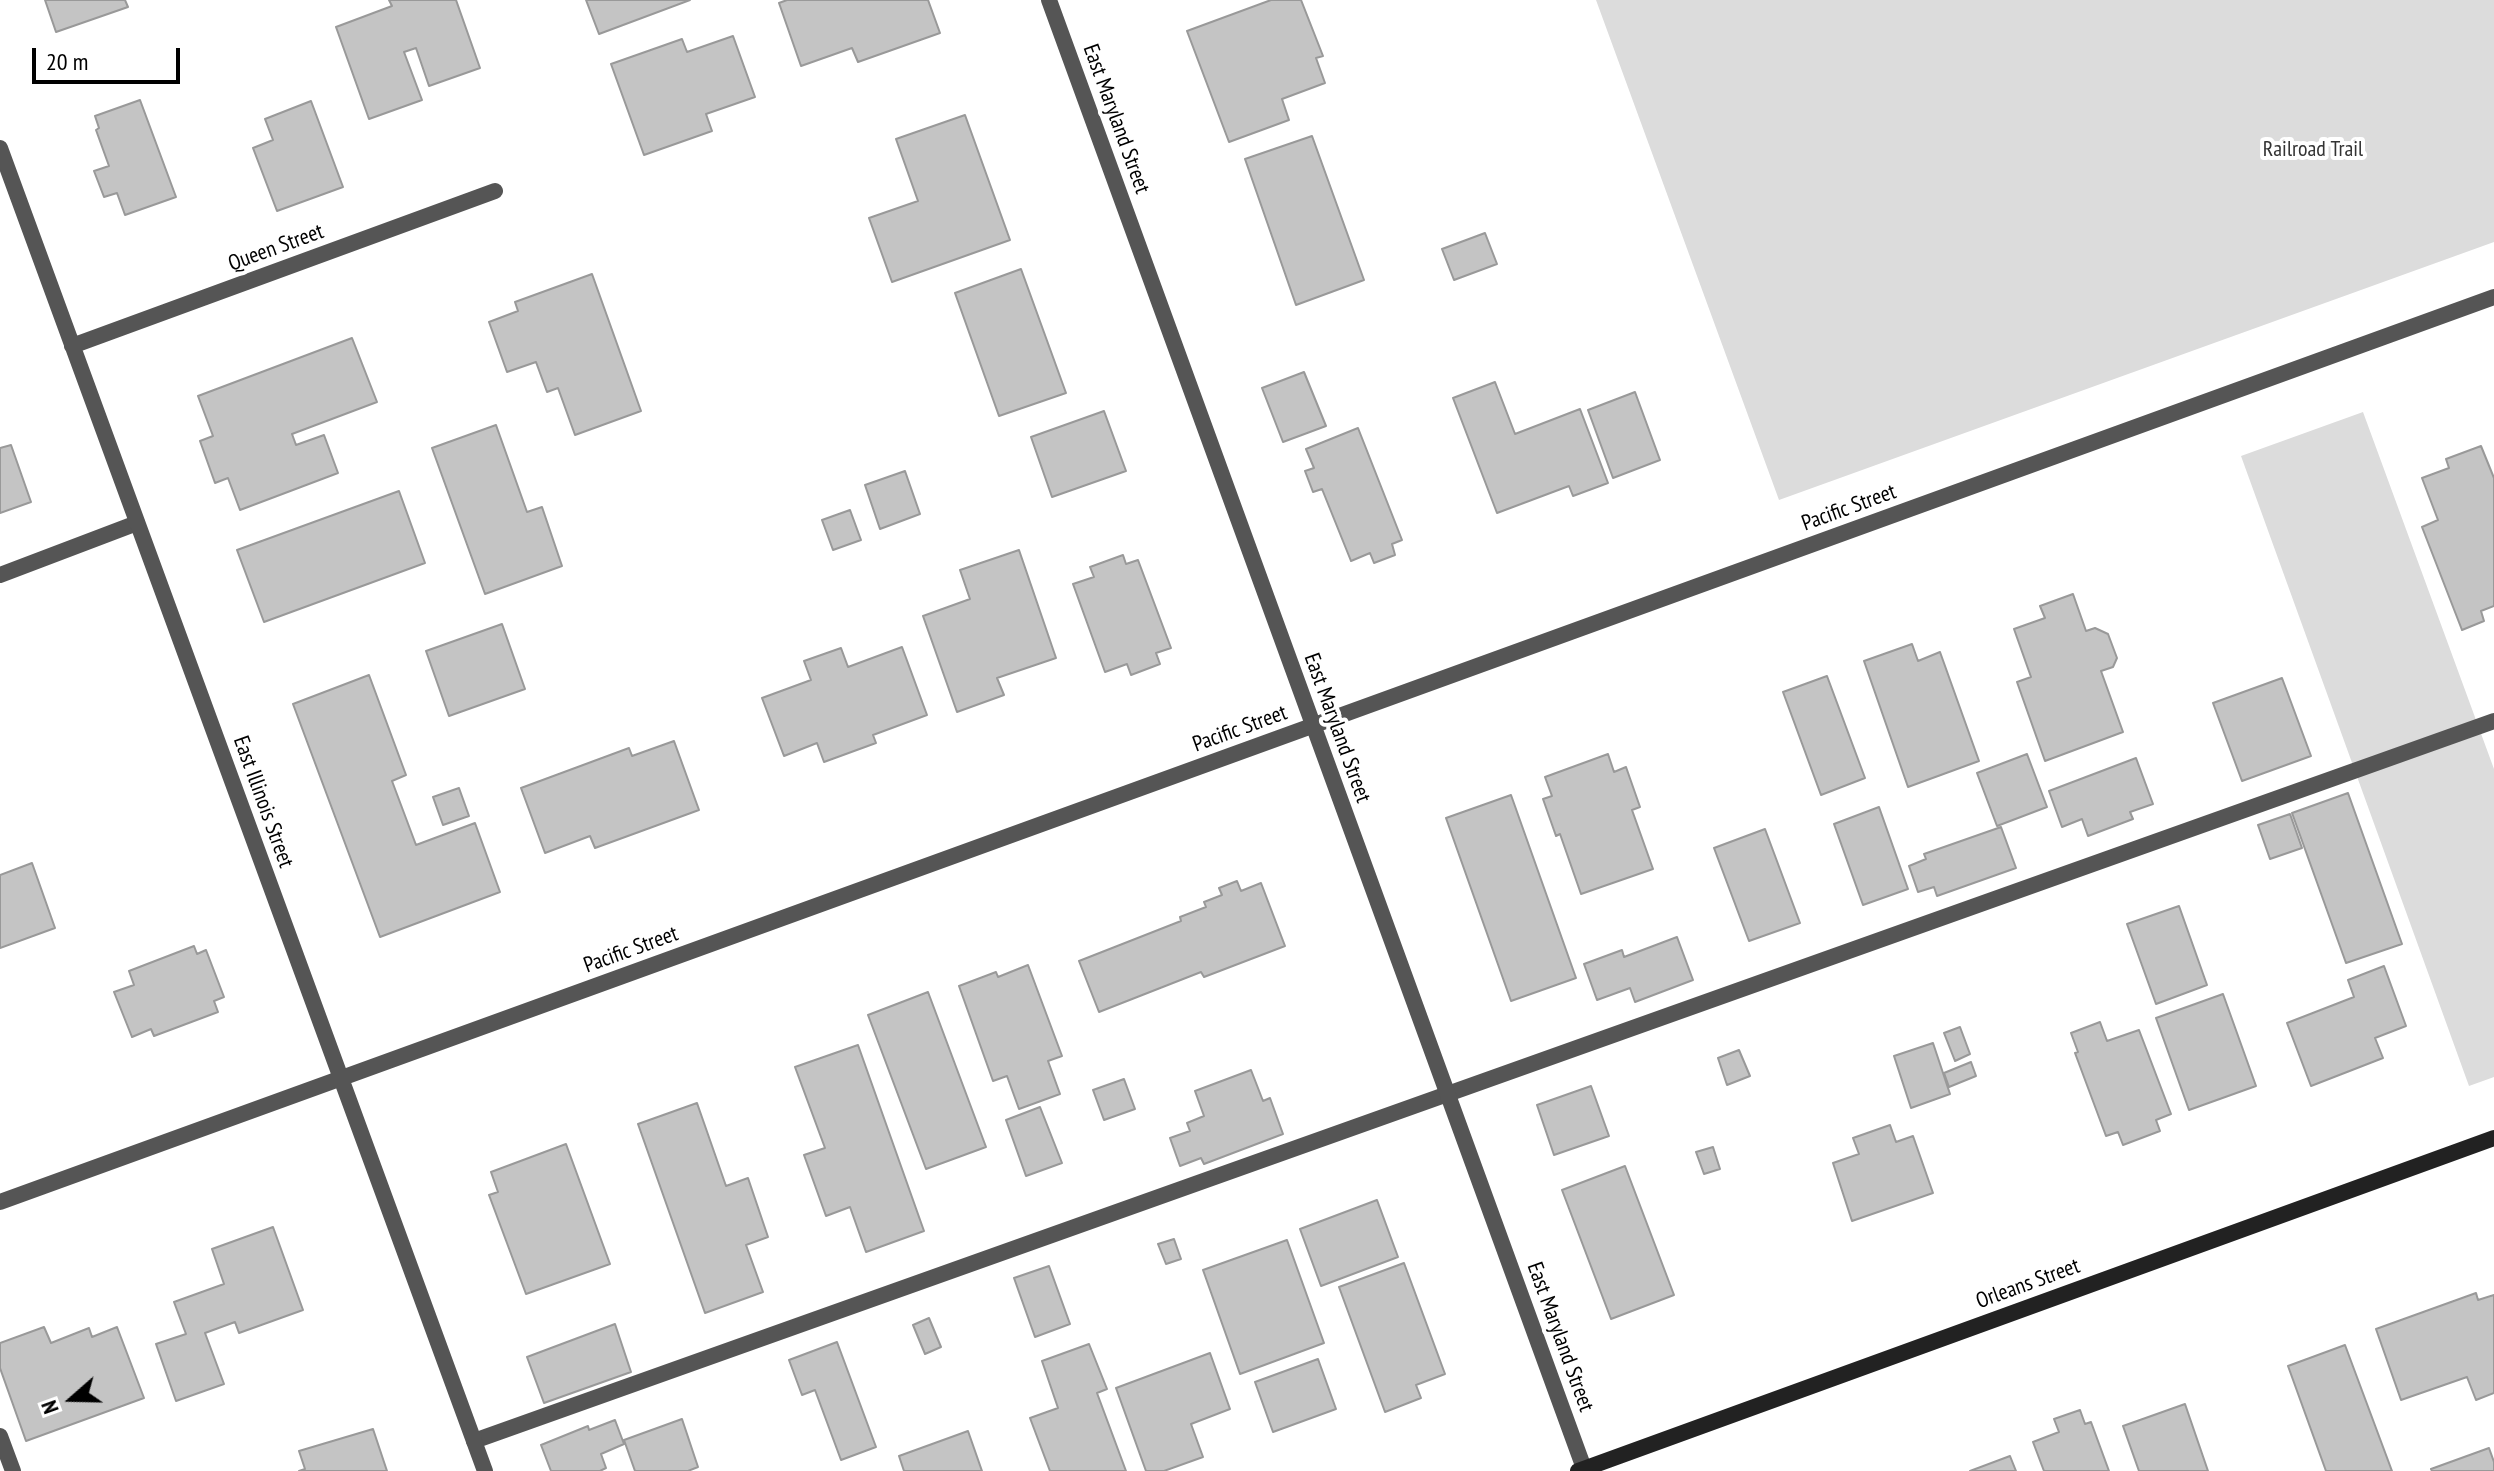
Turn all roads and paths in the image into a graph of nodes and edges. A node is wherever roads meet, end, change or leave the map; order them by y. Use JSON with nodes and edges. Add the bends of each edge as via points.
{"nodes":[{"id":1,"x":1049,"y":0,"type":"edge"},
{"id":2,"x":0,"y":148,"type":"edge"},
{"id":3,"x":495,"y":191,"type":"dead end"},
{"id":4,"x":2494,"y":297,"type":"edge"},
{"id":5,"x":72,"y":346,"type":"junction"},
{"id":6,"x":137,"y":523,"type":"junction"},
{"id":7,"x":0,"y":575,"type":"edge"},
{"id":8,"x":2494,"y":721,"type":"edge"},
{"id":9,"x":1313,"y":726,"type":"junction"},
{"id":10,"x":341,"y":1079,"type":"junction"},
{"id":11,"x":1448,"y":1094,"type":"junction"},
{"id":12,"x":2494,"y":1138,"type":"edge"},
{"id":13,"x":0,"y":1202,"type":"edge"},
{"id":14,"x":0,"y":1436,"type":"edge"},
{"id":15,"x":474,"y":1441,"type":"junction"},
{"id":16,"x":1582,"y":1470,"type":"edge"},
{"id":17,"x":13,"y":1471,"type":"edge"},
{"id":18,"x":485,"y":1471,"type":"edge"}],
"edges":[{"from":1,"to":9,"type":"street","name":"East Maryland Street"},
{"from":2,"to":5,"type":"street","name":"East Illinois Street"},
{"from":3,"to":5,"type":"street","name":"Queen Street"},
{"from":4,"to":9,"type":"street","name":"Pacific Street"},
{"from":5,"to":6,"type":"street","name":"East Illinois Street"},
{"from":6,"to":7,"type":"street"},
{"from":6,"to":10,"type":"street","name":"East Illinois Street"},
{"from":8,"to":11,"type":"street"},
{"from":9,"to":10,"type":"street","name":"Pacific Street"},
{"from":9,"to":11,"type":"street","name":"East Maryland Street"},
{"from":10,"to":13,"type":"street","name":"Pacific Street"},
{"from":10,"to":15,"type":"street","name":"East Illinois Street"},
{"from":11,"to":15,"type":"street"},
{"from":11,"to":16,"type":"street","name":"East Maryland Street"},
{"from":12,"to":16,"type":"main road","name":"Orleans Street"},
{"from":14,"to":17,"type":"street"},
{"from":15,"to":18,"type":"street","name":"East Illinois Street"}]}
